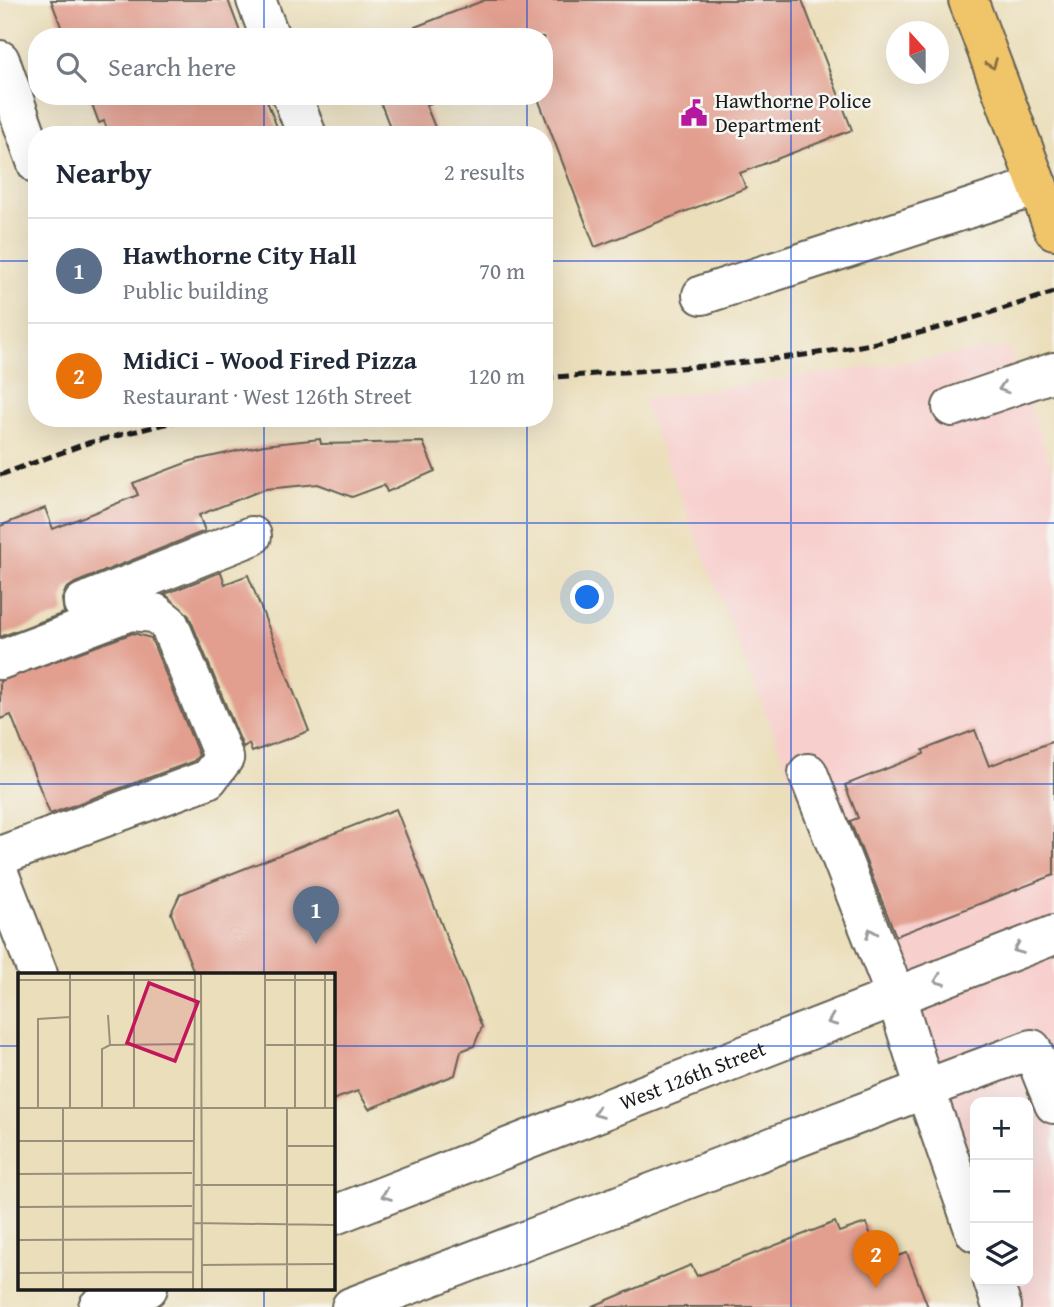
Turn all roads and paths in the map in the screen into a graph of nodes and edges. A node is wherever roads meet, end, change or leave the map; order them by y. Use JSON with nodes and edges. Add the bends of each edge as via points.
{"nodes":[{"id":1,"x":256,"y":0,"type":"edge"},
{"id":2,"x":968,"y":0,"type":"edge"},
{"id":3,"x":267,"y":28,"type":"edge"},
{"id":4,"x":0,"y":60,"type":"edge"},
{"id":5,"x":295,"y":105,"type":"edge"},
{"id":6,"x":304,"y":126,"type":"edge"},
{"id":7,"x":28,"y":139,"type":"edge"},
{"id":8,"x":1038,"y":186,"type":"junction"},
{"id":9,"x":1054,"y":230,"type":"edge"},
{"id":10,"x":702,"y":295,"type":"dead end"},
{"id":11,"x":1054,"y":372,"type":"edge"},
{"id":12,"x":952,"y":407,"type":"dead end"},
{"id":13,"x":252,"y":536,"type":"dead end"},
{"id":14,"x":0,"y":636,"type":"edge"},
{"id":15,"x":0,"y":660,"type":"edge"},
{"id":16,"x":808,"y":773,"type":"dead end"},
{"id":17,"x":0,"y":856,"type":"edge"},
{"id":18,"x":0,"y":876,"type":"edge"},
{"id":19,"x":1054,"y":935,"type":"edge"},
{"id":20,"x":37,"y":973,"type":"edge"},
{"id":21,"x":896,"y":997,"type":"junction"},
{"id":22,"x":1043,"y":1045,"type":"edge"},
{"id":23,"x":925,"y":1089,"type":"junction"},
{"id":24,"x":1054,"y":1104,"type":"edge"},
{"id":25,"x":334,"y":1215,"type":"edge"},
{"id":26,"x":972,"y":1223,"type":"edge"},
{"id":27,"x":995,"y":1286,"type":"edge"},
{"id":28,"x":143,"y":1290,"type":"edge"},
{"id":29,"x":161,"y":1290,"type":"edge"},
{"id":30,"x":98,"y":1307,"type":"edge"},
{"id":31,"x":167,"y":1307,"type":"edge"},
{"id":32,"x":351,"y":1307,"type":"edge"},
{"id":33,"x":1002,"y":1307,"type":"edge"}],
"edges":[{"from":1,"to":3,"type":"street"},
{"from":2,"to":8,"type":"main road","one_way":true},
{"from":4,"to":7,"type":"street"},
{"from":5,"to":6,"type":"street"},
{"from":8,"to":9,"type":"main road"},
{"from":8,"to":10,"type":"street"},
{"from":11,"to":12,"type":"street","one_way":true},
{"from":13,"to":14,"type":"street"},
{"from":15,"to":17,"type":"street","via":[[130,611],[155,613],[169,624],[224,758],[208,779]]},
{"from":21,"to":16,"type":"street","one_way":true},
{"from":18,"to":20,"type":"street"},
{"from":19,"to":21,"type":"street","name":"West 126th Street","one_way":true},
{"from":21,"to":23,"type":"street"},
{"from":21,"to":25,"type":"street","name":"West 126th Street","one_way":true},
{"from":22,"to":23,"type":"street"},
{"from":22,"to":24,"type":"street"},
{"from":23,"to":26,"type":"street"},
{"from":23,"to":32,"type":"street"},
{"from":27,"to":33,"type":"street"},
{"from":28,"to":30,"type":"street"},
{"from":29,"to":31,"type":"street"}]}
